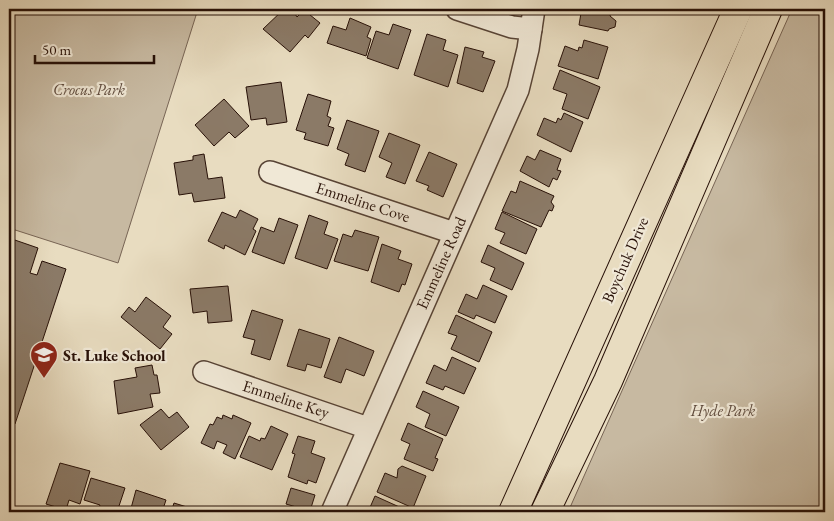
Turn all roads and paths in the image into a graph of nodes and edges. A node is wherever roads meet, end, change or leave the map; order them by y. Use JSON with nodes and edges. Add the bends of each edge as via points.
{"nodes":[{"id":1,"x":457,"y":9,"type":"edge"},
{"id":2,"x":738,"y":9,"type":"edge"},
{"id":3,"x":768,"y":9,"type":"edge"},
{"id":4,"x":533,"y":19,"type":"edge"},
{"id":5,"x":270,"y":172,"type":"dead end"},
{"id":6,"x":454,"y":234,"type":"junction"},
{"id":7,"x":204,"y":372,"type":"dead end"},
{"id":8,"x":368,"y":428,"type":"junction"},
{"id":9,"x":332,"y":512,"type":"edge"},
{"id":10,"x":513,"y":512,"type":"edge"},
{"id":11,"x":544,"y":512,"type":"edge"}],
"edges":[{"from":1,"to":4,"type":"street","via":[[512,26]]},
{"from":2,"to":10,"type":"main road","name":"Boychuk Drive"},
{"from":3,"to":11,"type":"main road","name":"Boychuk Drive","via":[[608,381]]},
{"from":4,"to":6,"type":"street","name":"Emmeline Road","via":[[518,90]]},
{"from":5,"to":6,"type":"street","name":"Emmeline Cove"},
{"from":6,"to":8,"type":"street","name":"Emmeline Road"},
{"from":7,"to":8,"type":"street","name":"Emmeline Key"},
{"from":8,"to":9,"type":"street","name":"Emmeline Road"}]}
